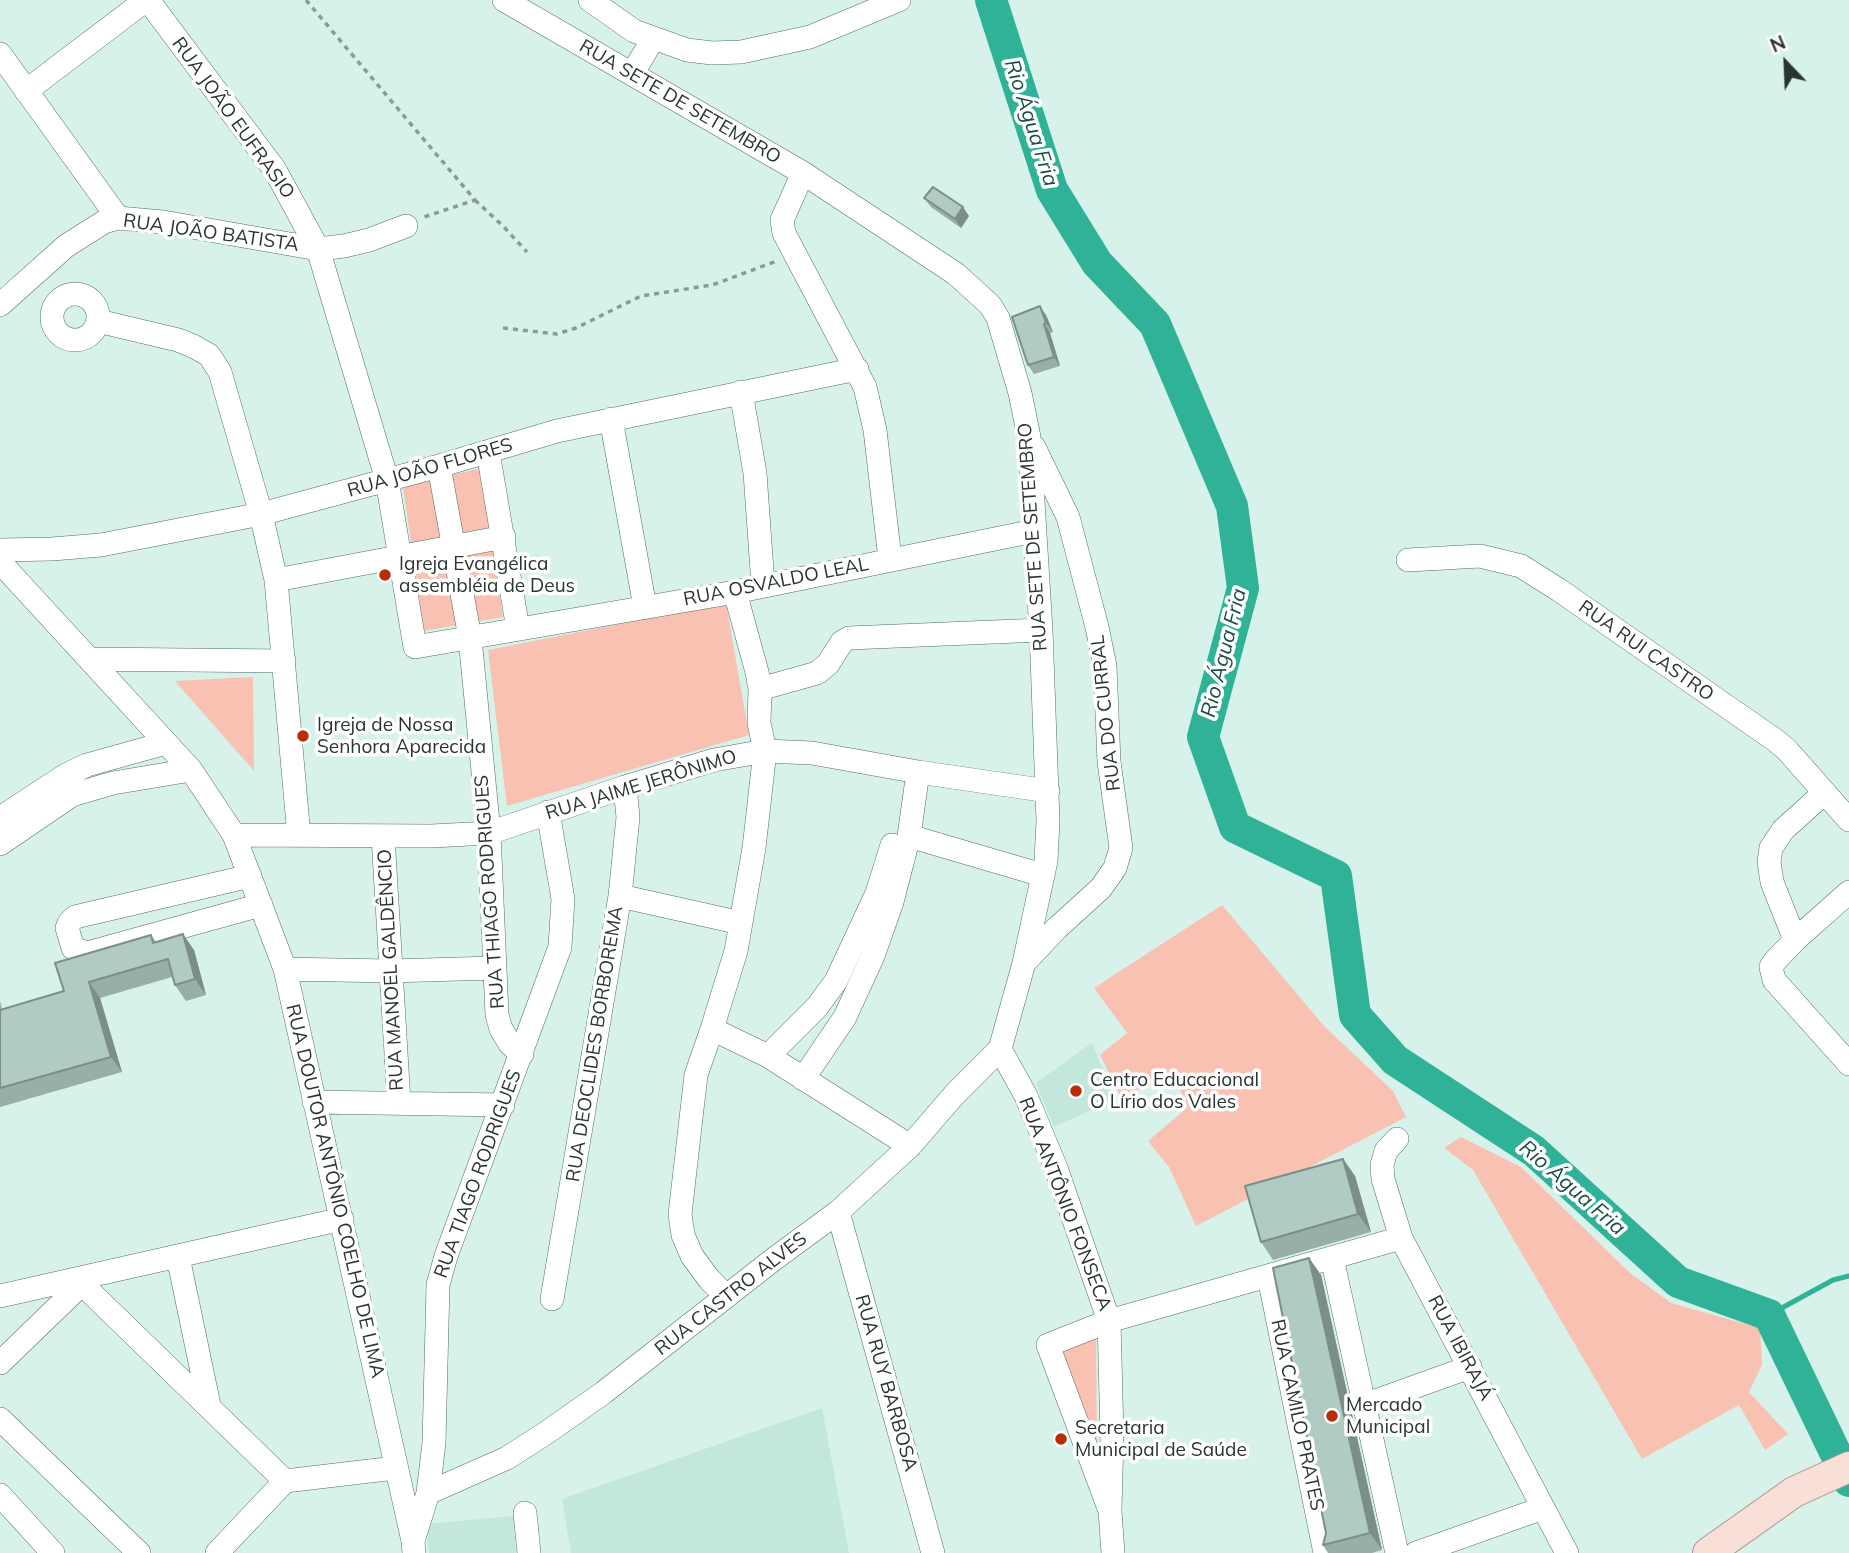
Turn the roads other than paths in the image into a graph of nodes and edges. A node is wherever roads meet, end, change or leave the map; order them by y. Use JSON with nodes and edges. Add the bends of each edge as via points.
{"nodes":[{"id":1,"x":147,"y":0,"type":"edge"},
{"id":2,"x":504,"y":0,"type":"edge"},
{"id":3,"x":590,"y":0,"type":"edge"},
{"id":4,"x":894,"y":2,"type":"edge"},
{"id":5,"x":653,"y":39,"type":"junction"},
{"id":6,"x":0,"y":54,"type":"edge"},
{"id":7,"x":632,"y":74,"type":"junction"},
{"id":8,"x":26,"y":91,"type":"junction"},
{"id":9,"x":803,"y":173,"type":"junction"},
{"id":10,"x":118,"y":218,"type":"junction"},
{"id":11,"x":406,"y":226,"type":"road end"},
{"id":12,"x":318,"y":249,"type":"junction"},
{"id":13,"x":0,"y":305,"type":"edge"},
{"id":14,"x":98,"y":321,"type":"dead end"},
{"id":15,"x":858,"y":369,"type":"junction"},
{"id":16,"x":741,"y":392,"type":"junction"},
{"id":17,"x":611,"y":419,"type":"junction"},
{"id":18,"x":1029,"y":438,"type":"junction"},
{"id":19,"x":488,"y":452,"type":"junction"},
{"id":20,"x":439,"y":466,"type":"junction"},
{"id":21,"x":387,"y":480,"type":"junction"},
{"id":22,"x":261,"y":514,"type":"junction"},
{"id":23,"x":1034,"y":531,"type":"junction"},
{"id":24,"x":504,"y":537,"type":"junction"},
{"id":25,"x":454,"y":547,"type":"junction"},
{"id":26,"x":0,"y":550,"type":"edge"},
{"id":27,"x":398,"y":558,"type":"junction"},
{"id":28,"x":890,"y":559,"type":"junction"},
{"id":29,"x":1408,"y":560,"type":"dead end"},
{"id":30,"x":0,"y":562,"type":"edge"},
{"id":31,"x":276,"y":580,"type":"junction"},
{"id":32,"x":763,"y":585,"type":"junction"},
{"id":33,"x":735,"y":592,"type":"junction"},
{"id":34,"x":645,"y":607,"type":"junction"},
{"id":35,"x":518,"y":629,"type":"junction"},
{"id":36,"x":1041,"y":630,"type":"junction"},
{"id":37,"x":470,"y":638,"type":"junction"},
{"id":38,"x":89,"y":659,"type":"junction"},
{"id":39,"x":284,"y":661,"type":"junction"},
{"id":40,"x":760,"y":689,"type":"junction"},
{"id":41,"x":166,"y":743,"type":"junction"},
{"id":42,"x":765,"y":751,"type":"junction"},
{"id":43,"x":191,"y":770,"type":"junction"},
{"id":44,"x":913,"y":771,"type":"junction"},
{"id":45,"x":625,"y":787,"type":"junction"},
{"id":46,"x":1048,"y":791,"type":"junction"},
{"id":47,"x":1824,"y":793,"type":"junction"},
{"id":48,"x":548,"y":812,"type":"junction"},
{"id":49,"x":0,"y":818,"type":"edge"},
{"id":50,"x":1849,"y":820,"type":"edge"},
{"id":51,"x":489,"y":833,"type":"junction"},
{"id":52,"x":234,"y":835,"type":"junction"},
{"id":53,"x":299,"y":836,"type":"junction"},
{"id":54,"x":383,"y":836,"type":"junction"},
{"id":55,"x":909,"y":836,"type":"junction"},
{"id":56,"x":0,"y":844,"type":"edge"},
{"id":57,"x":1042,"y":874,"type":"junction"},
{"id":58,"x":250,"y":876,"type":"junction"},
{"id":59,"x":1849,"y":892,"type":"edge"},
{"id":60,"x":620,"y":896,"type":"junction"},
{"id":61,"x":157,"y":898,"type":"junction"},
{"id":62,"x":261,"y":905,"type":"junction"},
{"id":63,"x":741,"y":923,"type":"junction"},
{"id":64,"x":165,"y":932,"type":"junction"},
{"id":65,"x":1795,"y":940,"type":"junction"},
{"id":66,"x":1024,"y":963,"type":"junction"},
{"id":67,"x":494,"y":968,"type":"junction"},
{"id":68,"x":285,"y":969,"type":"junction"},
{"id":69,"x":390,"y":971,"type":"junction"},
{"id":70,"x":712,"y":1029,"type":"junction"},
{"id":71,"x":1000,"y":1049,"type":"junction"},
{"id":72,"x":522,"y":1054,"type":"junction"},
{"id":73,"x":768,"y":1056,"type":"junction"},
{"id":74,"x":1849,"y":1064,"type":"edge"},
{"id":75,"x":803,"y":1079,"type":"junction"},
{"id":76,"x":314,"y":1102,"type":"junction"},
{"id":77,"x":399,"y":1103,"type":"junction"},
{"id":78,"x":503,"y":1105,"type":"junction"},
{"id":79,"x":1397,"y":1139,"type":"dead end"},
{"id":80,"x":910,"y":1146,"type":"junction"},
{"id":81,"x":838,"y":1212,"type":"junction"},
{"id":82,"x":342,"y":1219,"type":"junction"},
{"id":83,"x":1401,"y":1238,"type":"junction"},
{"id":84,"x":178,"y":1257,"type":"junction"},
{"id":85,"x":1332,"y":1258,"type":"junction"},
{"id":86,"x":1269,"y":1277,"type":"junction"},
{"id":87,"x":85,"y":1281,"type":"junction"},
{"id":88,"x":0,"y":1296,"type":"edge"},
{"id":89,"x":726,"y":1296,"type":"junction"},
{"id":90,"x":552,"y":1299,"type":"dead end"},
{"id":91,"x":1109,"y":1321,"type":"junction"},
{"id":92,"x":0,"y":1363,"type":"edge"},
{"id":93,"x":1470,"y":1367,"type":"junction"},
{"id":94,"x":209,"y":1405,"type":"junction"},
{"id":95,"x":1364,"y":1405,"type":"junction"},
{"id":96,"x":0,"y":1419,"type":"edge"},
{"id":97,"x":396,"y":1468,"type":"junction"},
{"id":98,"x":1839,"y":1471,"type":"edge"},
{"id":99,"x":285,"y":1481,"type":"junction"},
{"id":100,"x":428,"y":1493,"type":"junction"},
{"id":101,"x":0,"y":1494,"type":"edge"},
{"id":102,"x":1543,"y":1508,"type":"junction"},
{"id":103,"x":1110,"y":1511,"type":"junction"},
{"id":104,"x":525,"y":1513,"type":"dead end"},
{"id":105,"x":414,"y":1547,"type":"edge"},
{"id":106,"x":53,"y":1553,"type":"edge"},
{"id":107,"x":139,"y":1553,"type":"edge"},
{"id":108,"x":217,"y":1553,"type":"edge"},
{"id":109,"x":529,"y":1553,"type":"edge"},
{"id":110,"x":933,"y":1553,"type":"edge"},
{"id":111,"x":1113,"y":1553,"type":"edge"},
{"id":112,"x":1325,"y":1553,"type":"edge"},
{"id":113,"x":1397,"y":1553,"type":"edge"},
{"id":114,"x":1416,"y":1553,"type":"edge"},
{"id":115,"x":1567,"y":1553,"type":"edge"},
{"id":116,"x":1708,"y":1553,"type":"edge"}],
"edges":[{"from":1,"to":8,"type":"street"},
{"from":1,"to":12,"type":"street","name":"RUA JOÃO EUFRASIO","via":[[275,170]]},
{"from":2,"to":7,"type":"street","name":"RUA SETE DE SETEMBRO"},
{"from":3,"to":5,"type":"street"},
{"from":4,"to":5,"type":"street","via":[[810,37],[741,52],[687,50]]},
{"from":5,"to":7,"type":"street"},
{"from":6,"to":8,"type":"street"},
{"from":7,"to":9,"type":"street","name":"RUA SETE DE SETEMBRO"},
{"from":8,"to":10,"type":"street"},
{"from":9,"to":15,"type":"street","via":[[782,220],[784,233]]},
{"from":9,"to":18,"type":"street","name":"RUA SETE DE SETEMBRO","via":[[956,274],[990,305],[1020,393]]},
{"from":10,"to":12,"type":"street","name":"RUA JOÃO BATISTA"},
{"from":10,"to":13,"type":"street","name":"RUA JOÃO BATISTA","via":[[66,246]]},
{"from":11,"to":12,"type":"street","name":"RUA JOÃO BATISTA","via":[[369,240]]},
{"from":12,"to":21,"type":"street","name":"RUA JOÃO EUFRASIO"},
{"from":14,"to":22,"type":"street","via":[[178,340],[209,355],[224,381]]},
{"from":15,"to":16,"type":"street","name":"RUA JOÃO FLORES"},
{"from":15,"to":28,"type":"street","via":[[871,405]]},
{"from":16,"to":17,"type":"street","name":"RUA JOÃO FLORES"},
{"from":16,"to":32,"type":"street","via":[[755,473]]},
{"from":17,"to":19,"type":"street","name":"RUA JOÃO FLORES"},
{"from":17,"to":34,"type":"street"},
{"from":18,"to":23,"type":"street","name":"RUA SETE DE SETEMBRO"},
{"from":18,"to":66,"type":"street","name":"RUA DO CURRAL","via":[[1068,517],[1097,627],[1121,848],[1115,868],[1101,888]]},
{"from":19,"to":20,"type":"street","name":"RUA JOÃO FLORES"},
{"from":19,"to":24,"type":"street"},
{"from":20,"to":21,"type":"street","name":"RUA JOÃO FLORES"},
{"from":20,"to":25,"type":"street","name":"RUA THIAGO RODRIGUES"},
{"from":21,"to":22,"type":"street","name":"RUA JOÃO FLORES"},
{"from":21,"to":27,"type":"street","name":"RUA JOÃO EUFRASIO"},
{"from":22,"to":26,"type":"street","name":"RUA JOÃO FLORES","via":[[101,545]]},
{"from":22,"to":31,"type":"street"},
{"from":23,"to":28,"type":"street","name":"RUA OSVALDO LEAL"},
{"from":23,"to":36,"type":"street","name":"RUA SETE DE SETEMBRO"},
{"from":24,"to":25,"type":"street"},
{"from":24,"to":35,"type":"street"},
{"from":25,"to":27,"type":"street"},
{"from":25,"to":37,"type":"street","name":"RUA THIAGO RODRIGUES"},
{"from":27,"to":31,"type":"street"},
{"from":27,"to":37,"type":"street","name":"RUA OSVALDO LEAL","via":[[415,648]]},
{"from":28,"to":32,"type":"street","name":"RUA OSVALDO LEAL"},
{"from":29,"to":47,"type":"street","name":"RUA RUI CASTRO","via":[[1480,556],[1521,566],[1775,740]]},
{"from":30,"to":38,"type":"street"},
{"from":31,"to":39,"type":"street"},
{"from":32,"to":33,"type":"street","name":"RUA OSVALDO LEAL"},
{"from":33,"to":34,"type":"street","name":"RUA OSVALDO LEAL"},
{"from":33,"to":40,"type":"street"},
{"from":34,"to":35,"type":"street","name":"RUA OSVALDO LEAL"},
{"from":35,"to":37,"type":"street","name":"RUA OSVALDO LEAL"},
{"from":36,"to":40,"type":"street","via":[[849,638],[817,673]]},
{"from":36,"to":46,"type":"street","name":"RUA SETE DE SETEMBRO"},
{"from":37,"to":51,"type":"street","name":"RUA THIAGO RODRIGUES"},
{"from":38,"to":39,"type":"street"},
{"from":38,"to":41,"type":"street","name":"RUA DOUTOR ANTÔNIO COELHO DE LIMA"},
{"from":39,"to":53,"type":"street"},
{"from":40,"to":42,"type":"street"},
{"from":41,"to":43,"type":"street","name":"RUA DOUTOR ANTÔNIO COELHO DE LIMA"},
{"from":41,"to":49,"type":"street","via":[[87,765]]},
{"from":42,"to":44,"type":"street","name":"RUA JAIME JERÔNIMO","via":[[812,753]]},
{"from":42,"to":45,"type":"street","name":"RUA JAIME JERÔNIMO","via":[[714,760]]},
{"from":42,"to":63,"type":"street"},
{"from":43,"to":52,"type":"street","name":"RUA DOUTOR ANTÔNIO COELHO DE LIMA"},
{"from":43,"to":56,"type":"street","via":[[80,792]]},
{"from":44,"to":46,"type":"street","name":"RUA JAIME JERÔNIMO"},
{"from":44,"to":55,"type":"street"},
{"from":44,"to":73,"type":"street","via":[[880,884],[836,981]]},
{"from":45,"to":48,"type":"street","name":"RUA JAIME JERÔNIMO"},
{"from":45,"to":60,"type":"street","name":"RUA DEOCLIDES BORBOREMA","via":[[628,817]]},
{"from":46,"to":57,"type":"street","name":"RUA SETE DE SETEMBRO"},
{"from":47,"to":50,"type":"street","name":"RUA RUI CASTRO"},
{"from":47,"to":65,"type":"street","via":[[1783,830],[1771,848],[1772,882]]},
{"from":48,"to":51,"type":"street","name":"RUA JAIME JERÔNIMO"},
{"from":48,"to":72,"type":"street","name":"RUA TIAGO RODRIGUES","via":[[563,899],[562,935]]},
{"from":51,"to":54,"type":"street","name":"RUA JAIME JERÔNIMO"},
{"from":51,"to":67,"type":"street","name":"RUA THIAGO RODRIGUES"},
{"from":52,"to":53,"type":"street","name":"RUA JAIME JERÔNIMO"},
{"from":52,"to":58,"type":"street","name":"RUA DOUTOR ANTÔNIO COELHO DE LIMA"},
{"from":53,"to":54,"type":"street","name":"RUA JAIME JERÔNIMO"},
{"from":54,"to":69,"type":"street","name":"RUA MANOEL GALDÊNCIO"},
{"from":55,"to":57,"type":"street"},
{"from":55,"to":75,"type":"street","via":[[892,902],[864,976],[845,1017]]},
{"from":57,"to":66,"type":"street","name":"RUA SETE DE SETEMBRO"},
{"from":58,"to":61,"type":"street"},
{"from":58,"to":62,"type":"street","name":"RUA DOUTOR ANTÔNIO COELHO DE LIMA"},
{"from":59,"to":65,"type":"street"},
{"from":60,"to":63,"type":"street"},
{"from":60,"to":90,"type":"street","name":"RUA DEOCLIDES BORBOREMA"},
{"from":61,"to":64,"type":"street"},
{"from":61,"to":64,"type":"street","via":[[75,917],[67,928],[74,948],[87,953]]},
{"from":62,"to":64,"type":"street"},
{"from":62,"to":68,"type":"street","name":"RUA DOUTOR ANTÔNIO COELHO DE LIMA"},
{"from":63,"to":70,"type":"street"},
{"from":65,"to":74,"type":"street","via":[[1774,961],[1774,981]]},
{"from":66,"to":71,"type":"street","name":"RUA SETE DE SETEMBRO"},
{"from":67,"to":69,"type":"street"},
{"from":67,"to":72,"type":"street","name":"RUA THIAGO RODRIGUES","via":[[502,1029]]},
{"from":68,"to":69,"type":"street"},
{"from":68,"to":76,"type":"street","name":"RUA DOUTOR ANTÔNIO COELHO DE LIMA"},
{"from":69,"to":77,"type":"street","name":"RUA MANOEL GALDÊNCIO"},
{"from":70,"to":73,"type":"street"},
{"from":70,"to":89,"type":"street","via":[[696,1074],[680,1214],[692,1256]]},
{"from":71,"to":80,"type":"street","name":"RUA CASTRO ALVES"},
{"from":71,"to":91,"type":"street","name":"RUA ANTÔNIO FONSECA","via":[[1026,1096],[1056,1168]]},
{"from":72,"to":78,"type":"street","name":"RUA TIAGO RODRIGUES"},
{"from":73,"to":75,"type":"street"},
{"from":75,"to":80,"type":"street"},
{"from":76,"to":77,"type":"street"},
{"from":76,"to":82,"type":"street","name":"RUA DOUTOR ANTÔNIO COELHO DE LIMA"},
{"from":77,"to":78,"type":"street"},
{"from":78,"to":100,"type":"street","name":"RUA TIAGO RODRIGUES","via":[[438,1285],[434,1443]]},
{"from":79,"to":83,"type":"street","name":"RUA IBIRAJÁ","via":[[1382,1165]]},
{"from":80,"to":81,"type":"street","name":"RUA CASTRO ALVES"},
{"from":81,"to":89,"type":"street","name":"RUA CASTRO ALVES"},
{"from":81,"to":110,"type":"street","name":"RUA RUY BARBOSA"},
{"from":82,"to":84,"type":"street"},
{"from":82,"to":97,"type":"street","name":"RUA DOUTOR ANTÔNIO COELHO DE LIMA"},
{"from":83,"to":85,"type":"street"},
{"from":83,"to":93,"type":"street","name":"RUA IBIRAJÁ"},
{"from":84,"to":87,"type":"street"},
{"from":84,"to":94,"type":"street"},
{"from":85,"to":86,"type":"street"},
{"from":85,"to":95,"type":"street"},
{"from":86,"to":91,"type":"street"},
{"from":86,"to":112,"type":"street","name":"RUA CAMILO PRATES"},
{"from":87,"to":88,"type":"street"},
{"from":87,"to":92,"type":"street"},
{"from":87,"to":94,"type":"street"},
{"from":89,"to":100,"type":"street","name":"RUA CASTRO ALVES","via":[[546,1433],[507,1458]]},
{"from":91,"to":103,"type":"street","name":"RUA ANTÔNIO FONSECA"},
{"from":91,"to":103,"type":"street","via":[[1048,1345]]},
{"from":93,"to":95,"type":"street"},
{"from":93,"to":102,"type":"street","name":"RUA IBIRAJÁ"},
{"from":94,"to":99,"type":"street"},
{"from":95,"to":113,"type":"street"},
{"from":96,"to":107,"type":"street"},
{"from":97,"to":99,"type":"street"},
{"from":97,"to":105,"type":"street","name":"RUA DOUTOR ANTÔNIO COELHO DE LIMA"},
{"from":98,"to":116,"type":"main road","via":[[1794,1492]]},
{"from":99,"to":108,"type":"street"},
{"from":100,"to":105,"type":"street","name":"RUA TIAGO RODRIGUES"},
{"from":101,"to":106,"type":"street"},
{"from":102,"to":114,"type":"street"},
{"from":102,"to":115,"type":"street","name":"RUA IBIRAJÁ"},
{"from":103,"to":111,"type":"street"},
{"from":104,"to":109,"type":"street"}]}
